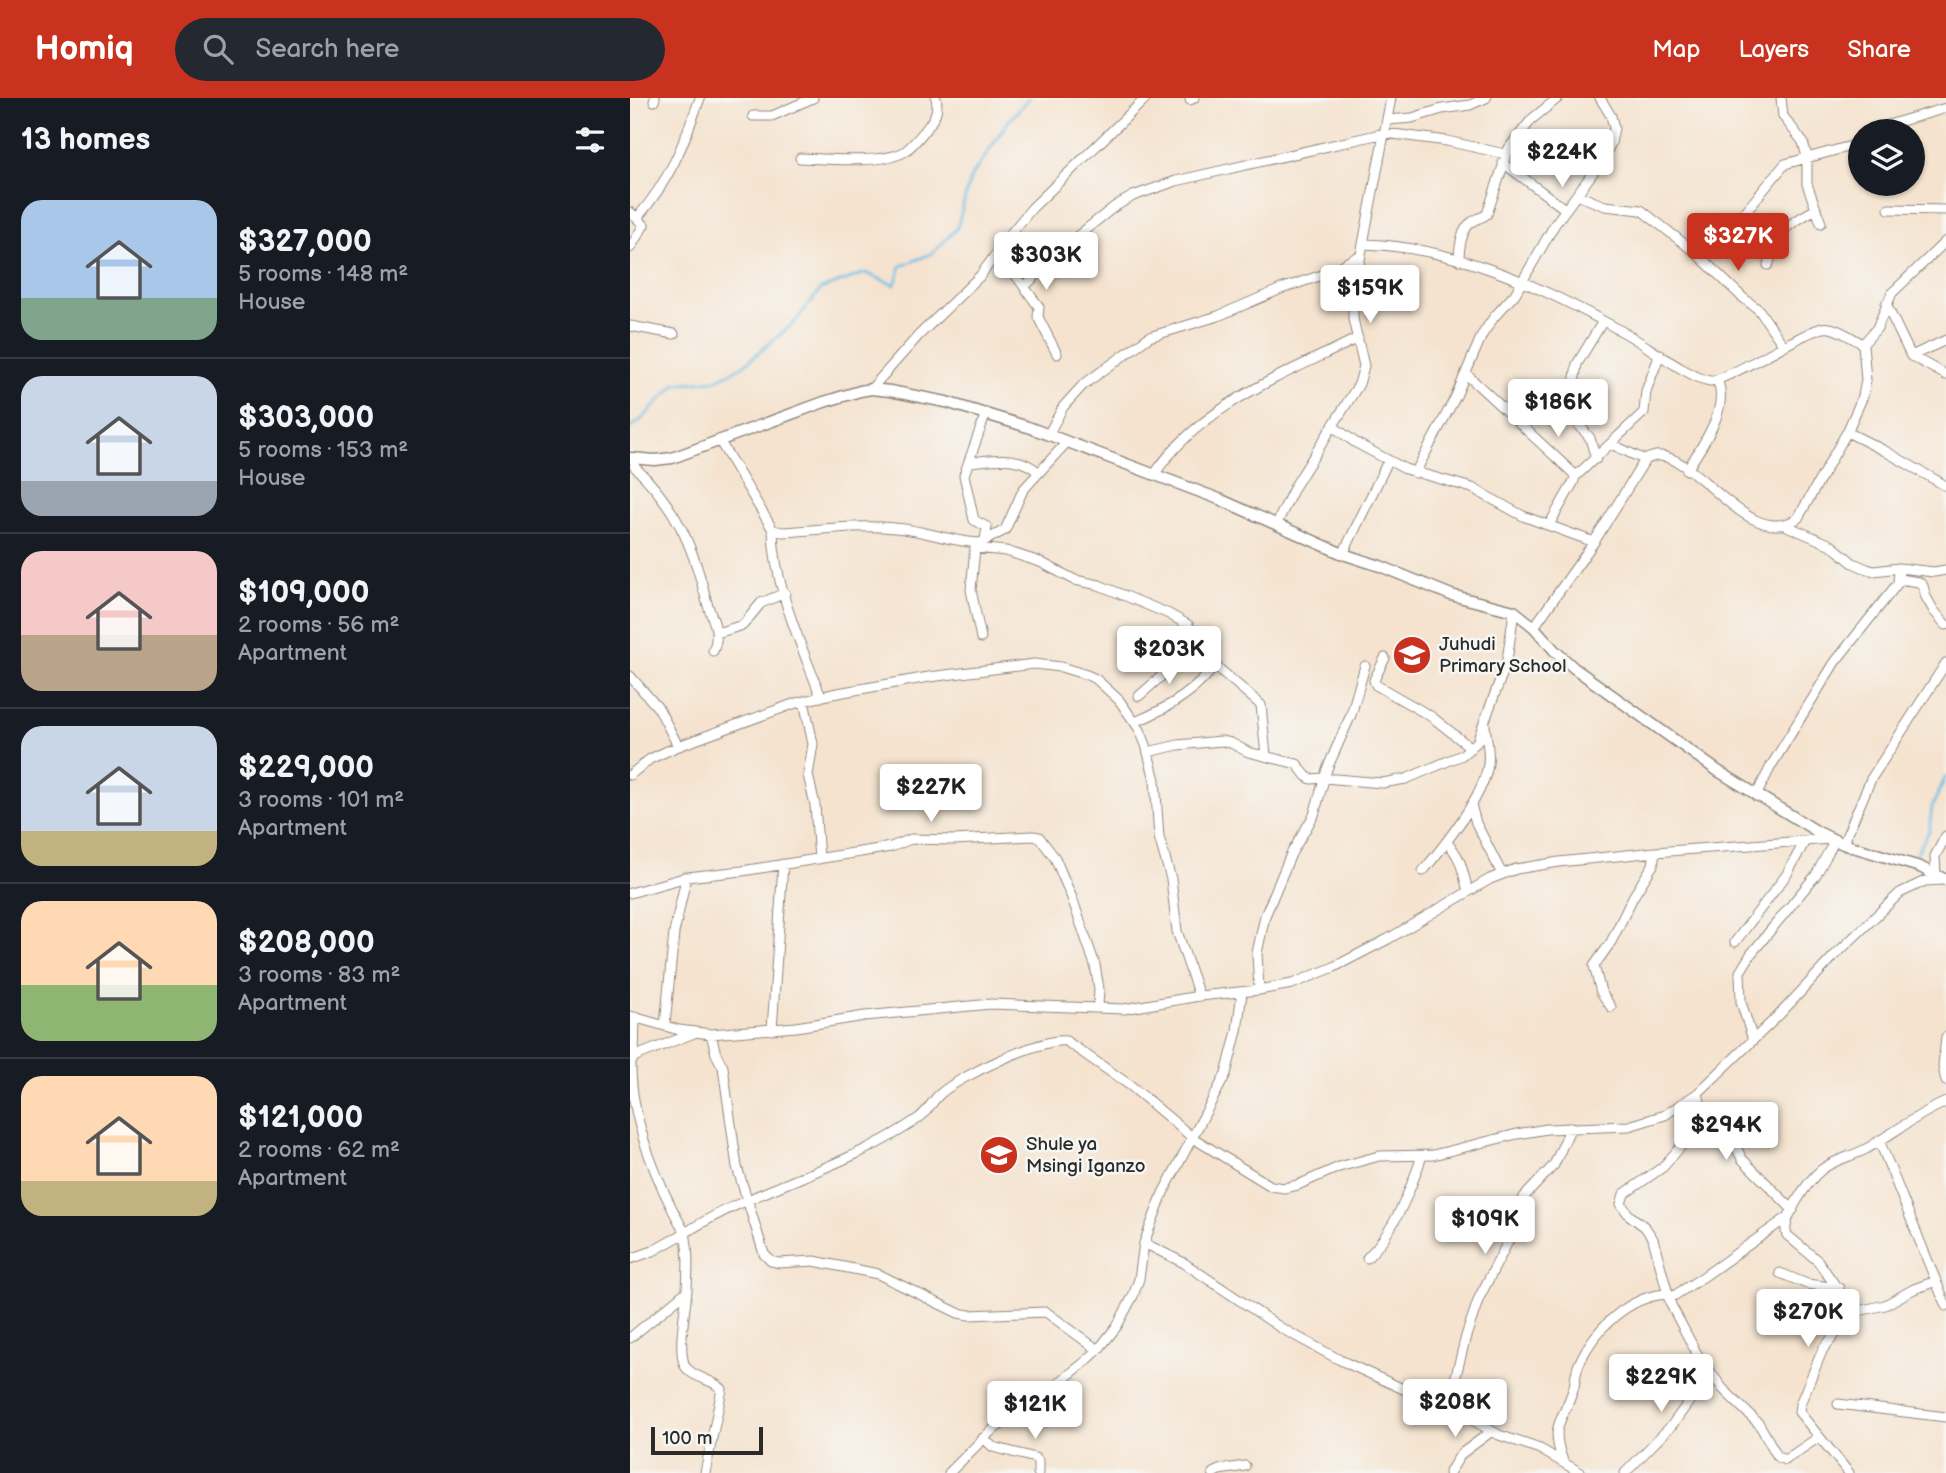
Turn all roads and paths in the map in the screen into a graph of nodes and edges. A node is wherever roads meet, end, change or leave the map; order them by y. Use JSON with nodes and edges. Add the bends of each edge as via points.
{"nodes":[{"id":1,"x":700,"y":98,"type":"edge"},
{"id":2,"x":813,"y":98,"type":"edge"},
{"id":3,"x":936,"y":98,"type":"edge"},
{"id":4,"x":1146,"y":98,"type":"edge"},
{"id":5,"x":1391,"y":98,"type":"edge"},
{"id":6,"x":1486,"y":98,"type":"edge"},
{"id":7,"x":1558,"y":98,"type":"edge"},
{"id":8,"x":1600,"y":98,"type":"edge"},
{"id":9,"x":1781,"y":98,"type":"edge"},
{"id":10,"x":1946,"y":108,"type":"edge"},
{"id":11,"x":753,"y":116,"type":"dead end"},
{"id":12,"x":1908,"y":119,"type":"edge"},
{"id":13,"x":1388,"y":120,"type":"junction"},
{"id":14,"x":1385,"y":133,"type":"junction"},
{"id":15,"x":1848,"y":147,"type":"edge"},
{"id":16,"x":800,"y":158,"type":"dead end"},
{"id":17,"x":1807,"y":158,"type":"junction"},
{"id":18,"x":1504,"y":159,"type":"junction"},
{"id":19,"x":1577,"y":195,"type":"junction"},
{"id":20,"x":1565,"y":209,"type":"junction"},
{"id":21,"x":1816,"y":209,"type":"junction"},
{"id":22,"x":1889,"y":209,"type":"dead end"},
{"id":23,"x":1946,"y":210,"type":"edge"},
{"id":24,"x":633,"y":215,"type":"edge"},
{"id":25,"x":1821,"y":223,"type":"dead end"},
{"id":26,"x":1730,"y":230,"type":"dead end"},
{"id":27,"x":1946,"y":241,"type":"edge"},
{"id":28,"x":1364,"y":244,"type":"junction"},
{"id":29,"x":630,"y":248,"type":"edge"},
{"id":30,"x":998,"y":251,"type":"junction"},
{"id":31,"x":1361,"y":255,"type":"junction"},
{"id":32,"x":1459,"y":260,"type":"junction"},
{"id":33,"x":1768,"y":265,"type":"dead end"},
{"id":34,"x":1524,"y":282,"type":"junction"},
{"id":35,"x":1024,"y":287,"type":"junction"},
{"id":36,"x":1886,"y":304,"type":"junction"},
{"id":37,"x":1603,"y":321,"type":"junction"},
{"id":38,"x":630,"y":326,"type":"edge"},
{"id":39,"x":674,"y":334,"type":"dead end"},
{"id":40,"x":1357,"y":338,"type":"junction"},
{"id":41,"x":1946,"y":340,"type":"edge"},
{"id":42,"x":1863,"y":344,"type":"junction"},
{"id":43,"x":1783,"y":345,"type":"junction"},
{"id":44,"x":1057,"y":354,"type":"dead end"},
{"id":45,"x":1660,"y":354,"type":"junction"},
{"id":46,"x":1911,"y":356,"type":"junction"},
{"id":47,"x":1466,"y":374,"type":"junction"},
{"id":48,"x":1946,"y":375,"type":"edge"},
{"id":49,"x":1719,"y":380,"type":"junction"},
{"id":50,"x":872,"y":388,"type":"junction"},
{"id":51,"x":986,"y":413,"type":"junction"},
{"id":52,"x":1334,"y":427,"type":"junction"},
{"id":53,"x":1847,"y":432,"type":"junction"},
{"id":54,"x":1048,"y":435,"type":"junction"},
{"id":55,"x":719,"y":440,"type":"junction"},
{"id":56,"x":1067,"y":442,"type":"junction"},
{"id":57,"x":1611,"y":444,"type":"junction"},
{"id":58,"x":1596,"y":459,"type":"junction"},
{"id":59,"x":1645,"y":460,"type":"junction"},
{"id":60,"x":969,"y":461,"type":"junction"},
{"id":61,"x":1388,"y":461,"type":"junction"},
{"id":62,"x":634,"y":463,"type":"edge"},
{"id":63,"x":1687,"y":470,"type":"junction"},
{"id":64,"x":1038,"y":472,"type":"junction"},
{"id":65,"x":1415,"y":473,"type":"junction"},
{"id":66,"x":1154,"y":475,"type":"junction"},
{"id":67,"x":1575,"y":477,"type":"junction"},
{"id":68,"x":1946,"y":486,"type":"edge"},
{"id":69,"x":1277,"y":523,"type":"junction"},
{"id":70,"x":1549,"y":525,"type":"junction"},
{"id":71,"x":1787,"y":526,"type":"junction"},
{"id":72,"x":773,"y":530,"type":"junction"},
{"id":73,"x":1594,"y":542,"type":"junction"},
{"id":74,"x":980,"y":544,"type":"junction"},
{"id":75,"x":1343,"y":555,"type":"junction"},
{"id":76,"x":1899,"y":568,"type":"junction"},
{"id":77,"x":1946,"y":570,"type":"edge"},
{"id":78,"x":1899,"y":579,"type":"junction"},
{"id":79,"x":785,"y":593,"type":"junction"},
{"id":80,"x":1514,"y":611,"type":"junction"},
{"id":81,"x":1946,"y":625,"type":"edge"},
{"id":82,"x":1534,"y":627,"type":"junction"},
{"id":83,"x":717,"y":633,"type":"junction"},
{"id":84,"x":981,"y":638,"type":"dead end"},
{"id":85,"x":1199,"y":643,"type":"junction"},
{"id":86,"x":713,"y":651,"type":"dead end"},
{"id":87,"x":1385,"y":658,"type":"dead end"},
{"id":88,"x":1946,"y":663,"type":"edge"},
{"id":89,"x":1215,"y":665,"type":"junction"},
{"id":90,"x":1365,"y":666,"type":"dead end"},
{"id":91,"x":630,"y":676,"type":"edge"},
{"id":92,"x":821,"y":696,"type":"junction"},
{"id":93,"x":1139,"y":696,"type":"dead end"},
{"id":94,"x":804,"y":701,"type":"junction"},
{"id":95,"x":1135,"y":722,"type":"junction"},
{"id":96,"x":1485,"y":724,"type":"junction"},
{"id":97,"x":678,"y":746,"type":"junction"},
{"id":98,"x":1471,"y":748,"type":"junction"},
{"id":99,"x":1148,"y":752,"type":"junction"},
{"id":100,"x":1266,"y":756,"type":"junction"},
{"id":101,"x":630,"y":775,"type":"edge"},
{"id":102,"x":1324,"y":778,"type":"junction"},
{"id":103,"x":1756,"y":796,"type":"junction"},
{"id":104,"x":1471,"y":805,"type":"junction"},
{"id":105,"x":1946,"y":836,"type":"edge"},
{"id":106,"x":1805,"y":841,"type":"junction"},
{"id":107,"x":1836,"y":841,"type":"junction"},
{"id":108,"x":1446,"y":842,"type":"junction"},
{"id":109,"x":1656,"y":852,"type":"junction"},
{"id":110,"x":819,"y":859,"type":"junction"},
{"id":111,"x":783,"y":864,"type":"junction"},
{"id":112,"x":1423,"y":871,"type":"dead end"},
{"id":113,"x":1502,"y":874,"type":"junction"},
{"id":114,"x":684,"y":877,"type":"junction"},
{"id":115,"x":1943,"y":879,"type":"edge"},
{"id":116,"x":1468,"y":891,"type":"junction"},
{"id":117,"x":630,"y":893,"type":"edge"},
{"id":118,"x":1735,"y":942,"type":"dead end"},
{"id":119,"x":1259,"y":990,"type":"junction"},
{"id":120,"x":1242,"y":992,"type":"junction"},
{"id":121,"x":1199,"y":996,"type":"junction"},
{"id":122,"x":1098,"y":1007,"type":"junction"},
{"id":123,"x":1611,"y":1007,"type":"dead end"},
{"id":124,"x":633,"y":1016,"type":"edge"},
{"id":125,"x":665,"y":1025,"type":"junction"},
{"id":126,"x":772,"y":1030,"type":"junction"},
{"id":127,"x":696,"y":1033,"type":"junction"},
{"id":128,"x":711,"y":1034,"type":"junction"},
{"id":129,"x":1946,"y":1037,"type":"edge"},
{"id":130,"x":1753,"y":1040,"type":"junction"},
{"id":131,"x":632,"y":1061,"type":"edge"},
{"id":132,"x":1946,"y":1081,"type":"edge"},
{"id":133,"x":1699,"y":1093,"type":"junction"},
{"id":134,"x":1946,"y":1102,"type":"edge"},
{"id":135,"x":1709,"y":1114,"type":"junction"},
{"id":136,"x":1571,"y":1127,"type":"junction"},
{"id":137,"x":1193,"y":1139,"type":"junction"},
{"id":138,"x":1879,"y":1140,"type":"junction"},
{"id":139,"x":1422,"y":1156,"type":"junction"},
{"id":140,"x":747,"y":1199,"type":"junction"},
{"id":141,"x":1791,"y":1213,"type":"junction"},
{"id":142,"x":685,"y":1233,"type":"junction"},
{"id":143,"x":1144,"y":1243,"type":"junction"},
{"id":144,"x":1367,"y":1258,"type":"dead end"},
{"id":145,"x":630,"y":1259,"type":"edge"},
{"id":146,"x":1780,"y":1273,"type":"dead end"},
{"id":147,"x":1936,"y":1281,"type":"junction"},
{"id":148,"x":1839,"y":1288,"type":"junction"},
{"id":149,"x":687,"y":1291,"type":"junction"},
{"id":150,"x":1668,"y":1297,"type":"junction"},
{"id":151,"x":1946,"y":1306,"type":"edge"},
{"id":152,"x":1854,"y":1312,"type":"junction"},
{"id":153,"x":630,"y":1338,"type":"edge"},
{"id":154,"x":1098,"y":1350,"type":"junction"},
{"id":155,"x":1712,"y":1376,"type":"junction"},
{"id":156,"x":1838,"y":1404,"type":"dead end"},
{"id":157,"x":1448,"y":1408,"type":"junction"},
{"id":158,"x":1946,"y":1417,"type":"edge"},
{"id":159,"x":1492,"y":1431,"type":"junction"},
{"id":160,"x":1819,"y":1437,"type":"junction"},
{"id":161,"x":983,"y":1438,"type":"junction"},
{"id":162,"x":1563,"y":1461,"type":"junction"},
{"id":163,"x":1245,"y":1466,"type":"dead end"},
{"id":164,"x":705,"y":1473,"type":"edge"},
{"id":165,"x":948,"y":1473,"type":"edge"},
{"id":166,"x":1038,"y":1473,"type":"edge"},
{"id":167,"x":1213,"y":1473,"type":"edge"},
{"id":168,"x":1449,"y":1473,"type":"edge"},
{"id":169,"x":1581,"y":1473,"type":"edge"},
{"id":170,"x":1625,"y":1473,"type":"edge"},
{"id":171,"x":1849,"y":1473,"type":"edge"}],
"edges":[{"from":1,"to":24,"type":"street","via":[[675,163],[657,194]]},
{"from":2,"to":11,"type":"street","via":[[772,116]]},
{"from":3,"to":16,"type":"street","via":[[937,110],[929,125],[896,155]]},
{"from":4,"to":30,"type":"street","via":[[1032,208]]},
{"from":5,"to":13,"type":"street"},
{"from":6,"to":13,"type":"street"},
{"from":7,"to":18,"type":"street","via":[[1532,119]]},
{"from":8,"to":19,"type":"street","via":[[1611,116],[1613,138],[1604,159]]},
{"from":9,"to":17,"type":"street","via":[[1783,116],[1800,136]]},
{"from":10,"to":12,"type":"street"},
{"from":13,"to":14,"type":"street"},
{"from":14,"to":18,"type":"street","via":[[1447,141]]},
{"from":14,"to":28,"type":"street"},
{"from":14,"to":35,"type":"street","via":[[1198,176],[1133,196],[1096,219]]},
{"from":15,"to":17,"type":"street"},
{"from":17,"to":21,"type":"street","via":[[1807,184]]},
{"from":17,"to":26,"type":"street","via":[[1779,169]]},
{"from":18,"to":20,"type":"street"},
{"from":18,"to":32,"type":"street","via":[[1487,214],[1466,229]]},
{"from":19,"to":20,"type":"street"},
{"from":19,"to":43,"type":"street","via":[[1605,206],[1641,209],[1759,310]]},
{"from":20,"to":34,"type":"street"},
{"from":21,"to":25,"type":"street"},
{"from":21,"to":33,"type":"street","via":[[1775,241]]},
{"from":22,"to":23,"type":"street"},
{"from":24,"to":29,"type":"street","via":[[644,225]]},
{"from":27,"to":36,"type":"street","via":[[1919,264]]},
{"from":28,"to":31,"type":"street"},
{"from":28,"to":32,"type":"street"},
{"from":30,"to":35,"type":"street"},
{"from":30,"to":50,"type":"street","via":[[980,276]]},
{"from":31,"to":40,"type":"street","via":[[1352,308]]},
{"from":31,"to":54,"type":"street","via":[[1218,316],[1149,337],[1083,385],[1063,407]]},
{"from":32,"to":34,"type":"street"},
{"from":34,"to":37,"type":"street"},
{"from":34,"to":47,"type":"street","via":[[1482,335]]},
{"from":35,"to":44,"type":"street","via":[[1039,307],[1038,317]]},
{"from":36,"to":42,"type":"street","via":[[1877,328]]},
{"from":36,"to":46,"type":"street"},
{"from":37,"to":45,"type":"street"},
{"from":37,"to":58,"type":"street","via":[[1577,364],[1571,403],[1574,419],[1590,438]]},
{"from":38,"to":39,"type":"street"},
{"from":40,"to":52,"type":"street","via":[[1363,373]]},
{"from":40,"to":66,"type":"street","via":[[1233,401],[1177,447]]},
{"from":41,"to":46,"type":"street"},
{"from":42,"to":43,"type":"street","via":[[1827,327]]},
{"from":42,"to":53,"type":"street","via":[[1864,388]]},
{"from":43,"to":49,"type":"street"},
{"from":45,"to":49,"type":"street","via":[[1701,378]]},
{"from":45,"to":57,"type":"street","via":[[1646,391],[1644,412]]},
{"from":46,"to":48,"type":"street"},
{"from":47,"to":65,"type":"street"},
{"from":47,"to":67,"type":"street"},
{"from":49,"to":63,"type":"street","via":[[1716,416]]},
{"from":50,"to":51,"type":"street"},
{"from":50,"to":55,"type":"street"},
{"from":51,"to":54,"type":"street"},
{"from":51,"to":60,"type":"street"},
{"from":52,"to":61,"type":"street"},
{"from":52,"to":69,"type":"street"},
{"from":53,"to":68,"type":"street"},
{"from":53,"to":71,"type":"street","via":[[1807,507]]},
{"from":54,"to":56,"type":"street"},
{"from":55,"to":62,"type":"street","via":[[672,458]]},
{"from":55,"to":72,"type":"street"},
{"from":56,"to":64,"type":"street"},
{"from":56,"to":66,"type":"street"},
{"from":57,"to":58,"type":"street"},
{"from":57,"to":59,"type":"street"},
{"from":58,"to":67,"type":"street"},
{"from":59,"to":63,"type":"street","via":[[1661,456]]},
{"from":59,"to":73,"type":"street"},
{"from":60,"to":64,"type":"street","via":[[1017,460]]},
{"from":60,"to":74,"type":"street","via":[[965,483],[974,520],[987,527]]},
{"from":61,"to":65,"type":"street"},
{"from":61,"to":75,"type":"street"},
{"from":62,"to":83,"type":"street","via":[[675,513],[703,580]]},
{"from":63,"to":71,"type":"street","via":[[1750,516]]},
{"from":64,"to":74,"type":"street","via":[[1019,498],[1008,526]]},
{"from":65,"to":70,"type":"street","via":[[1472,488]]},
{"from":66,"to":69,"type":"street"},
{"from":67,"to":70,"type":"street"},
{"from":69,"to":75,"type":"street"},
{"from":70,"to":73,"type":"street"},
{"from":71,"to":76,"type":"street","via":[[1831,545],[1867,569]]},
{"from":72,"to":74,"type":"street","via":[[890,527]]},
{"from":72,"to":79,"type":"street"},
{"from":73,"to":82,"type":"street"},
{"from":74,"to":84,"type":"street","via":[[971,590]]},
{"from":74,"to":85,"type":"street","via":[[1040,562],[1075,580],[1098,584],[1156,608],[1188,625]]},
{"from":75,"to":80,"type":"street","via":[[1451,595]]},
{"from":76,"to":77,"type":"street"},
{"from":76,"to":78,"type":"street"},
{"from":78,"to":81,"type":"street","via":[[1919,582]]},
{"from":78,"to":103,"type":"street","via":[[1835,662]]},
{"from":79,"to":83,"type":"street","via":[[761,603],[744,625]]},
{"from":79,"to":92,"type":"street"},
{"from":80,"to":82,"type":"street"},
{"from":80,"to":96,"type":"street","via":[[1507,661]]},
{"from":82,"to":103,"type":"street","via":[[1574,667]]},
{"from":83,"to":86,"type":"street"},
{"from":85,"to":89,"type":"street"},
{"from":85,"to":93,"type":"street"},
{"from":87,"to":98,"type":"street","via":[[1376,685],[1432,717]]},
{"from":88,"to":107,"type":"street"},
{"from":89,"to":95,"type":"street","via":[[1178,698]]},
{"from":89,"to":100,"type":"street","via":[[1261,705]]},
{"from":90,"to":102,"type":"street","via":[[1351,715]]},
{"from":91,"to":97,"type":"street","via":[[655,704]]},
{"from":92,"to":94,"type":"street"},
{"from":92,"to":95,"type":"street","via":[[1034,664],[1096,679]]},
{"from":94,"to":97,"type":"street"},
{"from":94,"to":110,"type":"street","via":[[813,744],[808,775]]},
{"from":95,"to":99,"type":"street"},
{"from":96,"to":98,"type":"street"},
{"from":96,"to":104,"type":"street","via":[[1488,764]]},
{"from":97,"to":101,"type":"street"},
{"from":98,"to":102,"type":"street","via":[[1395,782]]},
{"from":99,"to":100,"type":"street","via":[[1221,741]]},
{"from":99,"to":121,"type":"street","via":[[1175,921]]},
{"from":100,"to":102,"type":"street","via":[[1297,764],[1311,779]]},
{"from":102,"to":119,"type":"street","via":[[1314,815],[1291,854],[1261,927]]},
{"from":103,"to":107,"type":"street"},
{"from":104,"to":108,"type":"street"},
{"from":104,"to":113,"type":"street"},
{"from":105,"to":115,"type":"street","via":[[1934,856]]},
{"from":106,"to":107,"type":"street"},
{"from":106,"to":109,"type":"street"},
{"from":106,"to":118,"type":"street","via":[[1787,874]]},
{"from":107,"to":115,"type":"street","via":[[1912,864]]},
{"from":107,"to":130,"type":"street","via":[[1816,875],[1740,971],[1741,1002]]},
{"from":108,"to":112,"type":"street"},
{"from":108,"to":116,"type":"street","via":[[1459,856]]},
{"from":109,"to":113,"type":"street","via":[[1559,862]]},
{"from":109,"to":123,"type":"street","via":[[1650,871],[1594,966]]},
{"from":110,"to":111,"type":"street"},
{"from":110,"to":122,"type":"street","via":[[891,847],[911,839],[1039,837],[1055,858],[1072,898],[1095,965]]},
{"from":111,"to":114,"type":"street"},
{"from":111,"to":126,"type":"street"},
{"from":113,"to":116,"type":"street"},
{"from":114,"to":117,"type":"street"},
{"from":114,"to":125,"type":"street"},
{"from":115,"to":130,"type":"street","via":[[1925,881],[1900,893]]},
{"from":116,"to":119,"type":"street","via":[[1334,967],[1292,984]]},
{"from":119,"to":120,"type":"street"},
{"from":120,"to":121,"type":"street"},
{"from":120,"to":137,"type":"street","via":[[1226,1074]]},
{"from":121,"to":122,"type":"street","via":[[1124,1009]]},
{"from":122,"to":126,"type":"street","via":[[991,1004]]},
{"from":124,"to":125,"type":"street"},
{"from":124,"to":131,"type":"street"},
{"from":125,"to":127,"type":"street"},
{"from":126,"to":128,"type":"street"},
{"from":127,"to":128,"type":"street"},
{"from":127,"to":131,"type":"street","via":[[664,1043]]},
{"from":128,"to":140,"type":"street","via":[[723,1067],[736,1159]]},
{"from":129,"to":132,"type":"street"},
{"from":130,"to":133,"type":"street"},
{"from":131,"to":142,"type":"street","via":[[637,1111],[649,1153],[664,1196]]},
{"from":133,"to":135,"type":"street","via":[[1701,1106]]},
{"from":133,"to":136,"type":"street","via":[[1647,1122]]},
{"from":134,"to":138,"type":"street"},
{"from":135,"to":141,"type":"street","via":[[1727,1129],[1748,1167]]},
{"from":135,"to":150,"type":"street","via":[[1663,1167],[1621,1199],[1620,1204],[1653,1239]]},
{"from":136,"to":139,"type":"street","via":[[1531,1131]]},
{"from":136,"to":157,"type":"street","via":[[1554,1165],[1524,1197],[1510,1239],[1479,1297]]},
{"from":137,"to":139,"type":"street","via":[[1268,1185],[1284,1188],[1367,1158]]},
{"from":137,"to":140,"type":"street","via":[[1131,1086],[1073,1044],[1060,1040],[964,1077],[938,1096],[924,1114],[894,1133]]},
{"from":137,"to":143,"type":"street","via":[[1163,1193]]},
{"from":138,"to":141,"type":"street","via":[[1822,1169]]},
{"from":138,"to":147,"type":"street"},
{"from":139,"to":144,"type":"street","via":[[1398,1214]]},
{"from":140,"to":142,"type":"street"},
{"from":140,"to":154,"type":"street","via":[[771,1261],[814,1261],[878,1274],[958,1313],[1046,1312]]},
{"from":141,"to":148,"type":"street","via":[[1785,1226],[1787,1235]]},
{"from":141,"to":150,"type":"street","via":[[1717,1268]]},
{"from":142,"to":145,"type":"street"},
{"from":142,"to":149,"type":"street"},
{"from":143,"to":154,"type":"street","via":[[1133,1296]]},
{"from":143,"to":157,"type":"street","via":[[1184,1263],[1314,1346]]},
{"from":146,"to":148,"type":"street","via":[[1807,1284]]},
{"from":147,"to":151,"type":"street"},
{"from":147,"to":152,"type":"street","via":[[1885,1305]]},
{"from":148,"to":152,"type":"street"},
{"from":149,"to":153,"type":"street"},
{"from":149,"to":164,"type":"street","via":[[686,1368],[722,1389]]},
{"from":150,"to":155,"type":"street"},
{"from":150,"to":162,"type":"street","via":[[1644,1297],[1633,1304],[1609,1322],[1586,1350],[1556,1433]]},
{"from":152,"to":160,"type":"street","via":[[1823,1349],[1800,1404],[1799,1412]]},
{"from":154,"to":161,"type":"street"},
{"from":155,"to":160,"type":"street","via":[[1759,1424],[1781,1460]]},
{"from":155,"to":170,"type":"street"},
{"from":156,"to":158,"type":"street"},
{"from":157,"to":159,"type":"street"},
{"from":159,"to":162,"type":"street"},
{"from":159,"to":168,"type":"street","via":[[1461,1454]]},
{"from":160,"to":171,"type":"street"},
{"from":161,"to":165,"type":"street"},
{"from":161,"to":166,"type":"street","via":[[993,1447],[1035,1458]]},
{"from":162,"to":169,"type":"street"},
{"from":163,"to":167,"type":"street"}]}
